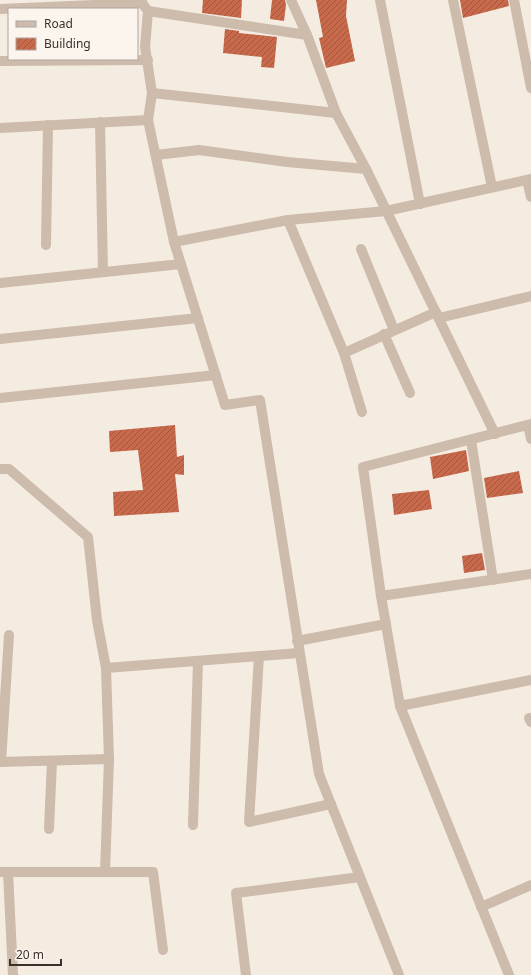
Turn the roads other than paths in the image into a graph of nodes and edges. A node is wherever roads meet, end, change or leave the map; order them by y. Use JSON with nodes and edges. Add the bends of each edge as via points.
{"nodes":[{"id":1,"x":290,"y":0,"type":"edge"},
{"id":2,"x":380,"y":0,"type":"edge"},
{"id":3,"x":453,"y":0,"type":"edge"},
{"id":4,"x":514,"y":0,"type":"edge"},
{"id":5,"x":144,"y":5,"type":"edge"},
{"id":6,"x":36,"y":8,"type":"edge"},
{"id":7,"x":307,"y":35,"type":"junction"},
{"id":8,"x":0,"y":60,"type":"edge"},
{"id":9,"x":148,"y":60,"type":"junction"},
{"id":10,"x":531,"y":88,"type":"edge"},
{"id":11,"x":152,"y":93,"type":"junction"},
{"id":12,"x":336,"y":113,"type":"junction"},
{"id":13,"x":148,"y":120,"type":"junction"},
{"id":14,"x":100,"y":122,"type":"junction"},
{"id":15,"x":48,"y":125,"type":"junction"},
{"id":16,"x":0,"y":128,"type":"edge"},
{"id":17,"x":156,"y":155,"type":"junction"},
{"id":18,"x":366,"y":169,"type":"junction"},
{"id":19,"x":529,"y":179,"type":"edge"},
{"id":20,"x":492,"y":187,"type":"junction"},
{"id":21,"x":531,"y":198,"type":"edge"},
{"id":22,"x":420,"y":204,"type":"junction"},
{"id":23,"x":386,"y":211,"type":"junction"},
{"id":24,"x":288,"y":220,"type":"junction"},
{"id":25,"x":174,"y":242,"type":"junction"},
{"id":26,"x":46,"y":245,"type":"dead end"},
{"id":27,"x":361,"y":249,"type":"dead end"},
{"id":28,"x":181,"y":264,"type":"junction"},
{"id":29,"x":103,"y":272,"type":"junction"},
{"id":30,"x":0,"y":283,"type":"edge"},
{"id":31,"x":531,"y":296,"type":"edge"},
{"id":32,"x":438,"y":315,"type":"junction"},
{"id":33,"x":198,"y":318,"type":"junction"},
{"id":34,"x":389,"y":332,"type":"junction"},
{"id":35,"x":0,"y":339,"type":"edge"},
{"id":36,"x":344,"y":353,"type":"junction"},
{"id":37,"x":216,"y":374,"type":"junction"},
{"id":38,"x":410,"y":393,"type":"dead end"},
{"id":39,"x":0,"y":398,"type":"edge"},
{"id":40,"x":362,"y":412,"type":"dead end"},
{"id":41,"x":529,"y":424,"type":"edge"},
{"id":42,"x":495,"y":434,"type":"junction"},
{"id":43,"x":531,"y":439,"type":"edge"},
{"id":44,"x":471,"y":440,"type":"junction"},
{"id":45,"x":0,"y":469,"type":"edge"},
{"id":46,"x":531,"y":574,"type":"edge"},
{"id":47,"x":493,"y":580,"type":"junction"},
{"id":48,"x":381,"y":596,"type":"junction"},
{"id":49,"x":386,"y":624,"type":"junction"},
{"id":50,"x":9,"y":635,"type":"dead end"},
{"id":51,"x":297,"y":642,"type":"junction"},
{"id":52,"x":299,"y":653,"type":"junction"},
{"id":53,"x":259,"y":656,"type":"junction"},
{"id":54,"x":198,"y":661,"type":"junction"},
{"id":55,"x":106,"y":668,"type":"junction"},
{"id":56,"x":531,"y":680,"type":"edge"},
{"id":57,"x":400,"y":706,"type":"junction"},
{"id":58,"x":109,"y":759,"type":"junction"},
{"id":59,"x":52,"y":761,"type":"junction"},
{"id":60,"x":1,"y":762,"type":"edge"},
{"id":61,"x":331,"y":804,"type":"junction"},
{"id":62,"x":193,"y":826,"type":"dead end"},
{"id":63,"x":49,"y":829,"type":"dead end"},
{"id":64,"x":4,"y":872,"type":"edge"},
{"id":65,"x":105,"y":872,"type":"junction"},
{"id":66,"x":360,"y":877,"type":"junction"},
{"id":67,"x":531,"y":884,"type":"edge"},
{"id":68,"x":481,"y":907,"type":"junction"},
{"id":69,"x":163,"y":950,"type":"dead end"},
{"id":70,"x":13,"y":975,"type":"edge"},
{"id":71,"x":246,"y":975,"type":"edge"},
{"id":72,"x":399,"y":975,"type":"edge"},
{"id":73,"x":509,"y":975,"type":"edge"}],
"edges":[{"from":1,"to":7,"type":"street"},
{"from":2,"to":22,"type":"street"},
{"from":3,"to":20,"type":"street"},
{"from":4,"to":10,"type":"street"},
{"from":5,"to":6,"type":"street"},
{"from":5,"to":7,"type":"street"},
{"from":5,"to":9,"type":"street","via":[[145,47]]},
{"from":7,"to":12,"type":"street"},
{"from":8,"to":9,"type":"street"},
{"from":9,"to":11,"type":"street"},
{"from":11,"to":12,"type":"street"},
{"from":11,"to":13,"type":"street"},
{"from":12,"to":18,"type":"street"},
{"from":13,"to":14,"type":"street"},
{"from":13,"to":17,"type":"street"},
{"from":14,"to":15,"type":"street"},
{"from":14,"to":29,"type":"street"},
{"from":15,"to":16,"type":"street"},
{"from":15,"to":26,"type":"street"},
{"from":17,"to":18,"type":"street","via":[[199,150]]},
{"from":17,"to":25,"type":"street"},
{"from":18,"to":23,"type":"street"},
{"from":19,"to":20,"type":"street"},
{"from":19,"to":21,"type":"street"},
{"from":20,"to":22,"type":"street"},
{"from":22,"to":23,"type":"street"},
{"from":23,"to":24,"type":"street"},
{"from":23,"to":32,"type":"street"},
{"from":24,"to":25,"type":"street"},
{"from":24,"to":36,"type":"street"},
{"from":25,"to":28,"type":"street"},
{"from":27,"to":34,"type":"street"},
{"from":28,"to":29,"type":"street"},
{"from":28,"to":33,"type":"street"},
{"from":29,"to":30,"type":"street"},
{"from":31,"to":32,"type":"street"},
{"from":32,"to":34,"type":"street"},
{"from":32,"to":42,"type":"street"},
{"from":33,"to":35,"type":"street"},
{"from":33,"to":37,"type":"street"},
{"from":34,"to":36,"type":"street"},
{"from":34,"to":38,"type":"street"},
{"from":36,"to":40,"type":"street"},
{"from":37,"to":39,"type":"street"},
{"from":37,"to":51,"type":"street","via":[[225,405],[260,400]]},
{"from":41,"to":42,"type":"street"},
{"from":41,"to":43,"type":"street"},
{"from":42,"to":44,"type":"street"},
{"from":44,"to":47,"type":"street"},
{"from":44,"to":48,"type":"street","via":[[363,467]]},
{"from":45,"to":55,"type":"street","via":[[9,469],[88,537],[97,620]]},
{"from":46,"to":47,"type":"street"},
{"from":47,"to":48,"type":"street"},
{"from":48,"to":49,"type":"street"},
{"from":49,"to":51,"type":"street"},
{"from":49,"to":57,"type":"street"},
{"from":50,"to":60,"type":"street"},
{"from":51,"to":52,"type":"street"},
{"from":52,"to":53,"type":"street"},
{"from":52,"to":61,"type":"street","via":[[319,774]]},
{"from":53,"to":54,"type":"street"},
{"from":53,"to":61,"type":"street","via":[[249,822]]},
{"from":54,"to":55,"type":"street"},
{"from":54,"to":62,"type":"street"},
{"from":55,"to":58,"type":"street"},
{"from":56,"to":57,"type":"street"},
{"from":57,"to":68,"type":"street"},
{"from":58,"to":59,"type":"street"},
{"from":58,"to":65,"type":"street"},
{"from":59,"to":60,"type":"street"},
{"from":59,"to":63,"type":"street"},
{"from":61,"to":66,"type":"street"},
{"from":64,"to":65,"type":"street"},
{"from":64,"to":70,"type":"street"},
{"from":65,"to":69,"type":"street","via":[[153,872]]},
{"from":66,"to":71,"type":"street","via":[[236,893]]},
{"from":66,"to":72,"type":"street"},
{"from":67,"to":68,"type":"street"},
{"from":68,"to":73,"type":"street"}]}
